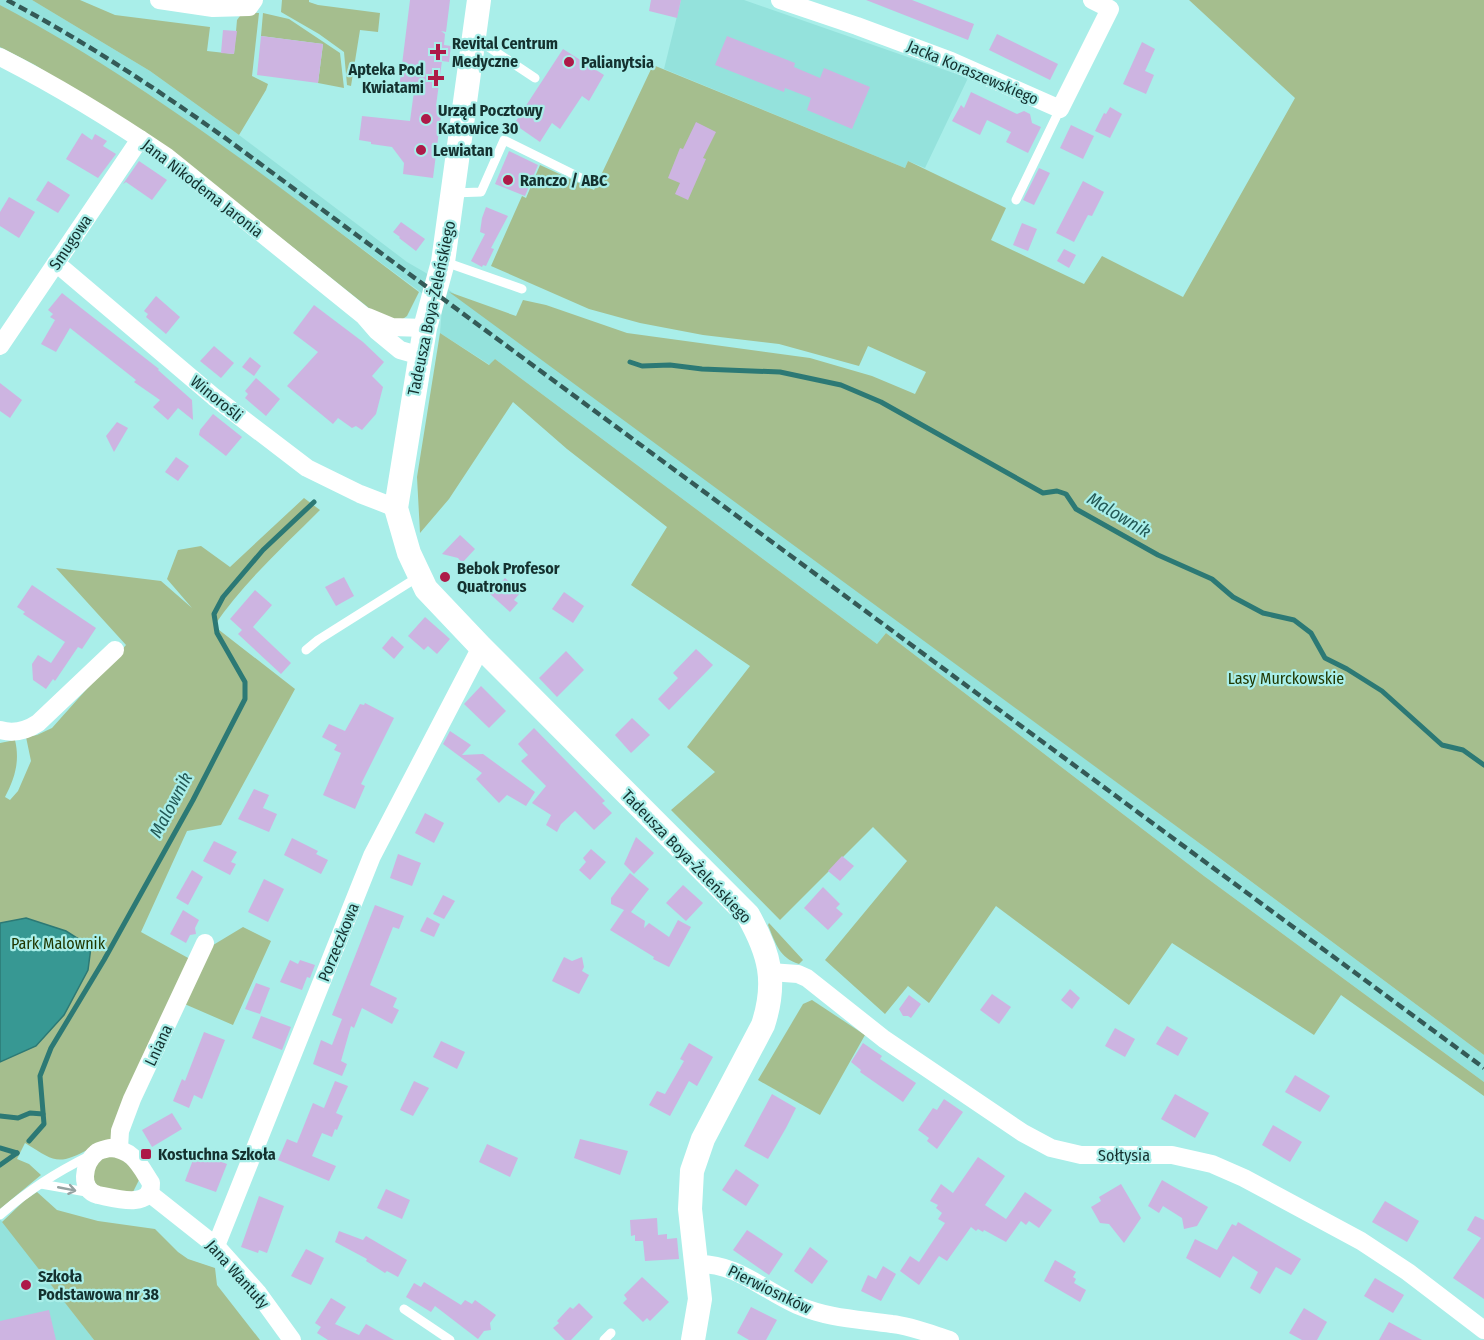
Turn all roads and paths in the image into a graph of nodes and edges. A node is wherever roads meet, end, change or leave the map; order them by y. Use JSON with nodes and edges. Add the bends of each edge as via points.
{"nodes":[{"id":1,"x":159,"y":0,"type":"edge"},
{"id":2,"x":254,"y":0,"type":"edge"},
{"id":3,"x":479,"y":0,"type":"edge"},
{"id":4,"x":780,"y":0,"type":"edge"},
{"id":5,"x":1092,"y":0,"type":"edge"},
{"id":6,"x":1112,"y":4,"type":"edge"},
{"id":7,"x":474,"y":37,"type":"junction"},
{"id":8,"x":0,"y":57,"type":"edge"},
{"id":9,"x":536,"y":78,"type":"dead end"},
{"id":10,"x":1060,"y":109,"type":"junction"},
{"id":11,"x":140,"y":139,"type":"junction"},
{"id":12,"x":581,"y":178,"type":"dead end"},
{"id":13,"x":453,"y":193,"type":"junction"},
{"id":14,"x":1016,"y":200,"type":"dead end"},
{"id":15,"x":443,"y":262,"type":"junction"},
{"id":16,"x":56,"y":263,"type":"junction"},
{"id":17,"x":522,"y":289,"type":"dead end"},
{"id":18,"x":364,"y":316,"type":"junction"},
{"id":19,"x":424,"y":328,"type":"junction"},
{"id":20,"x":0,"y":346,"type":"edge"},
{"id":21,"x":421,"y":356,"type":"junction"},
{"id":22,"x":396,"y":508,"type":"junction"},
{"id":23,"x":420,"y":576,"type":"junction"},
{"id":24,"x":481,"y":647,"type":"junction"},
{"id":25,"x":115,"y":650,"type":"dead end"},
{"id":26,"x":306,"y":650,"type":"dead end"},
{"id":27,"x":0,"y":730,"type":"edge"},
{"id":28,"x":205,"y":944,"type":"dead end"},
{"id":29,"x":770,"y":972,"type":"junction"},
{"id":30,"x":119,"y":1148,"type":"junction"},
{"id":31,"x":96,"y":1153,"type":"junction"},
{"id":32,"x":41,"y":1184,"type":"junction"},
{"id":33,"x":149,"y":1193,"type":"junction"},
{"id":34,"x":93,"y":1194,"type":"junction"},
{"id":35,"x":0,"y":1215,"type":"edge"},
{"id":36,"x":216,"y":1246,"type":"junction"},
{"id":37,"x":696,"y":1264,"type":"junction"},
{"id":38,"x":404,"y":1309,"type":"dead end"},
{"id":39,"x":1484,"y":1330,"type":"edge"},
{"id":40,"x":292,"y":1340,"type":"edge"},
{"id":41,"x":450,"y":1340,"type":"edge"},
{"id":42,"x":693,"y":1340,"type":"edge"},
{"id":43,"x":950,"y":1340,"type":"edge"}],
"edges":[{"from":1,"to":2,"type":"street","via":[[213,8],[249,7]]},
{"from":3,"to":7,"type":"street","name":"Tadeusza Boya-Żeleńskiego"},
{"from":4,"to":10,"type":"street","name":"Jacka Koraszewskiego","via":[[951,61]]},
{"from":5,"to":6,"type":"street","name":"Jacka Koraszewskiego"},
{"from":6,"to":10,"type":"street","name":"Jacka Koraszewskiego"},
{"from":7,"to":9,"type":"lane"},
{"from":7,"to":13,"type":"street","name":"Tadeusza Boya-Żeleńskiego"},
{"from":8,"to":11,"type":"street","name":"Jana Nikodema Jaronia"},
{"from":10,"to":14,"type":"lane"},
{"from":11,"to":16,"type":"street","name":"Smugowa"},
{"from":11,"to":18,"type":"street","name":"Jana Nikodema Jaronia","via":[[193,177]]},
{"from":12,"to":13,"type":"lane","via":[[504,140],[481,192]]},
{"from":13,"to":15,"type":"street","name":"Tadeusza Boya-Żeleńskiego"},
{"from":15,"to":17,"type":"lane"},
{"from":15,"to":19,"type":"street","name":"Tadeusza Boya-Żeleńskiego"},
{"from":16,"to":20,"type":"street","name":"Smugowa"},
{"from":16,"to":22,"type":"street","name":"Winorośli","via":[[214,397],[307,468]]},
{"from":18,"to":19,"type":"street","name":"Jana Nikodema Jaronia","via":[[392,327]]},
{"from":18,"to":21,"type":"street","name":"Jana Nikodema Jaronia","via":[[400,350]]},
{"from":19,"to":21,"type":"street","name":"Tadeusza Boya-Żeleńskiego"},
{"from":21,"to":22,"type":"street","name":"Tadeusza Boya-Żeleńskiego"},
{"from":22,"to":23,"type":"street","name":"Tadeusza Boya-Żeleńskiego"},
{"from":23,"to":24,"type":"street","name":"Tadeusza Boya-Żeleńskiego","via":[[426,589]]},
{"from":23,"to":26,"type":"lane"},
{"from":24,"to":29,"type":"street","name":"Tadeusza Boya-Żeleńskiego","via":[[748,915],[763,945]]},
{"from":24,"to":36,"type":"street","name":"Porzeczkowa","via":[[372,856]]},
{"from":25,"to":27,"type":"street","via":[[38,723],[18,732]]},
{"from":28,"to":30,"type":"street","name":"Lniana","via":[[132,1100],[120,1131]]},
{"from":29,"to":37,"type":"street","name":"Tadeusza Boya-Żeleńskiego","via":[[770,995],[763,1025],[696,1154],[690,1209]]},
{"from":29,"to":39,"type":"street","name":"Sołtysia","via":[[807,978],[884,1039],[1051,1148],[1081,1155],[1172,1155],[1212,1164],[1380,1253]]},
{"from":30,"to":31,"type":"street"},
{"from":30,"to":33,"type":"street","via":[[137,1160],[151,1183]]},
{"from":31,"to":32,"type":"lane","via":[[56,1172]]},
{"from":31,"to":34,"type":"street","via":[[84,1179]]},
{"from":32,"to":34,"type":"lane","one_way":true},
{"from":32,"to":35,"type":"lane"},
{"from":33,"to":34,"type":"street","via":[[134,1201]]},
{"from":33,"to":36,"type":"street","name":"Jana Wantuły"},
{"from":36,"to":40,"type":"street","name":"Jana Wantuły","via":[[258,1293]]},
{"from":37,"to":42,"type":"street","name":"Tadeusza Boya-Żeleńskiego","via":[[700,1299]]},
{"from":37,"to":43,"type":"street","name":"Pierwiosnków","via":[[732,1269],[822,1314],[894,1324]]},
{"from":38,"to":41,"type":"lane"}]}
